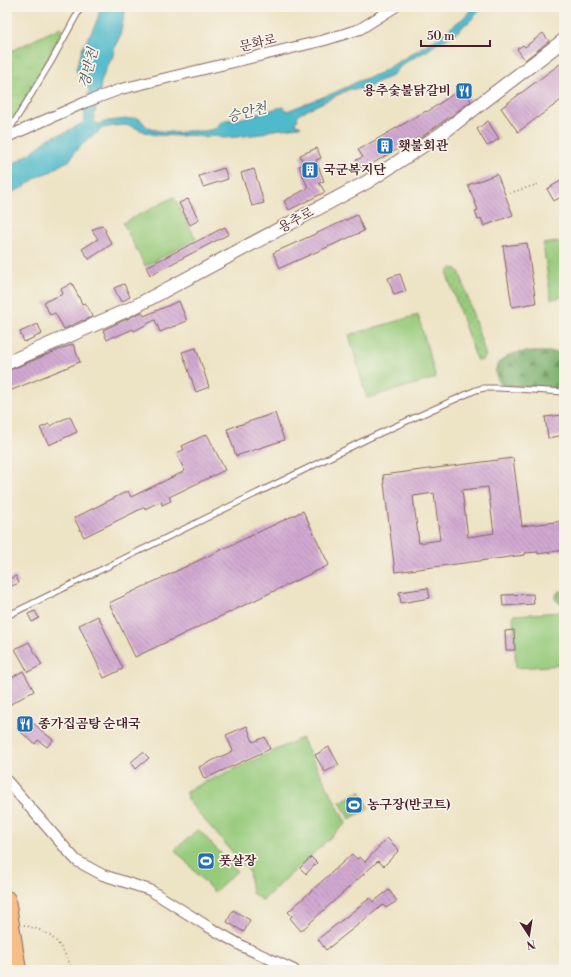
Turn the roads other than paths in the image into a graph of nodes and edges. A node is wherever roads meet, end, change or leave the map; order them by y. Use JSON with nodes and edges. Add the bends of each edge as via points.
{"nodes":[{"id":1,"x":80,"y":7,"type":"edge"},
{"id":2,"x":395,"y":7,"type":"edge"},
{"id":3,"x":564,"y":40,"type":"edge"},
{"id":4,"x":7,"y":134,"type":"edge"},
{"id":5,"x":7,"y":137,"type":"edge"},
{"id":6,"x":7,"y":363,"type":"edge"},
{"id":7,"x":564,"y":392,"type":"edge"},
{"id":8,"x":7,"y":616,"type":"edge"},
{"id":9,"x":7,"y":781,"type":"edge"},
{"id":10,"x":7,"y":899,"type":"edge"},
{"id":11,"x":18,"y":970,"type":"edge"},
{"id":12,"x":294,"y":970,"type":"edge"}],
"edges":[{"from":1,"to":4,"type":"lane","via":[[51,62]]},
{"from":2,"to":5,"type":"street","name":"문화로","via":[[360,29],[325,40],[121,89]]},
{"from":3,"to":6,"type":"street","name":"용추로","via":[[441,134],[367,182],[132,308]]},
{"from":7,"to":8,"type":"lane","via":[[498,388],[476,390],[368,438]]},
{"from":9,"to":12,"type":"street","via":[[77,861],[103,875],[150,890],[244,947]]},
{"from":10,"to":11,"type":"main road"}]}
